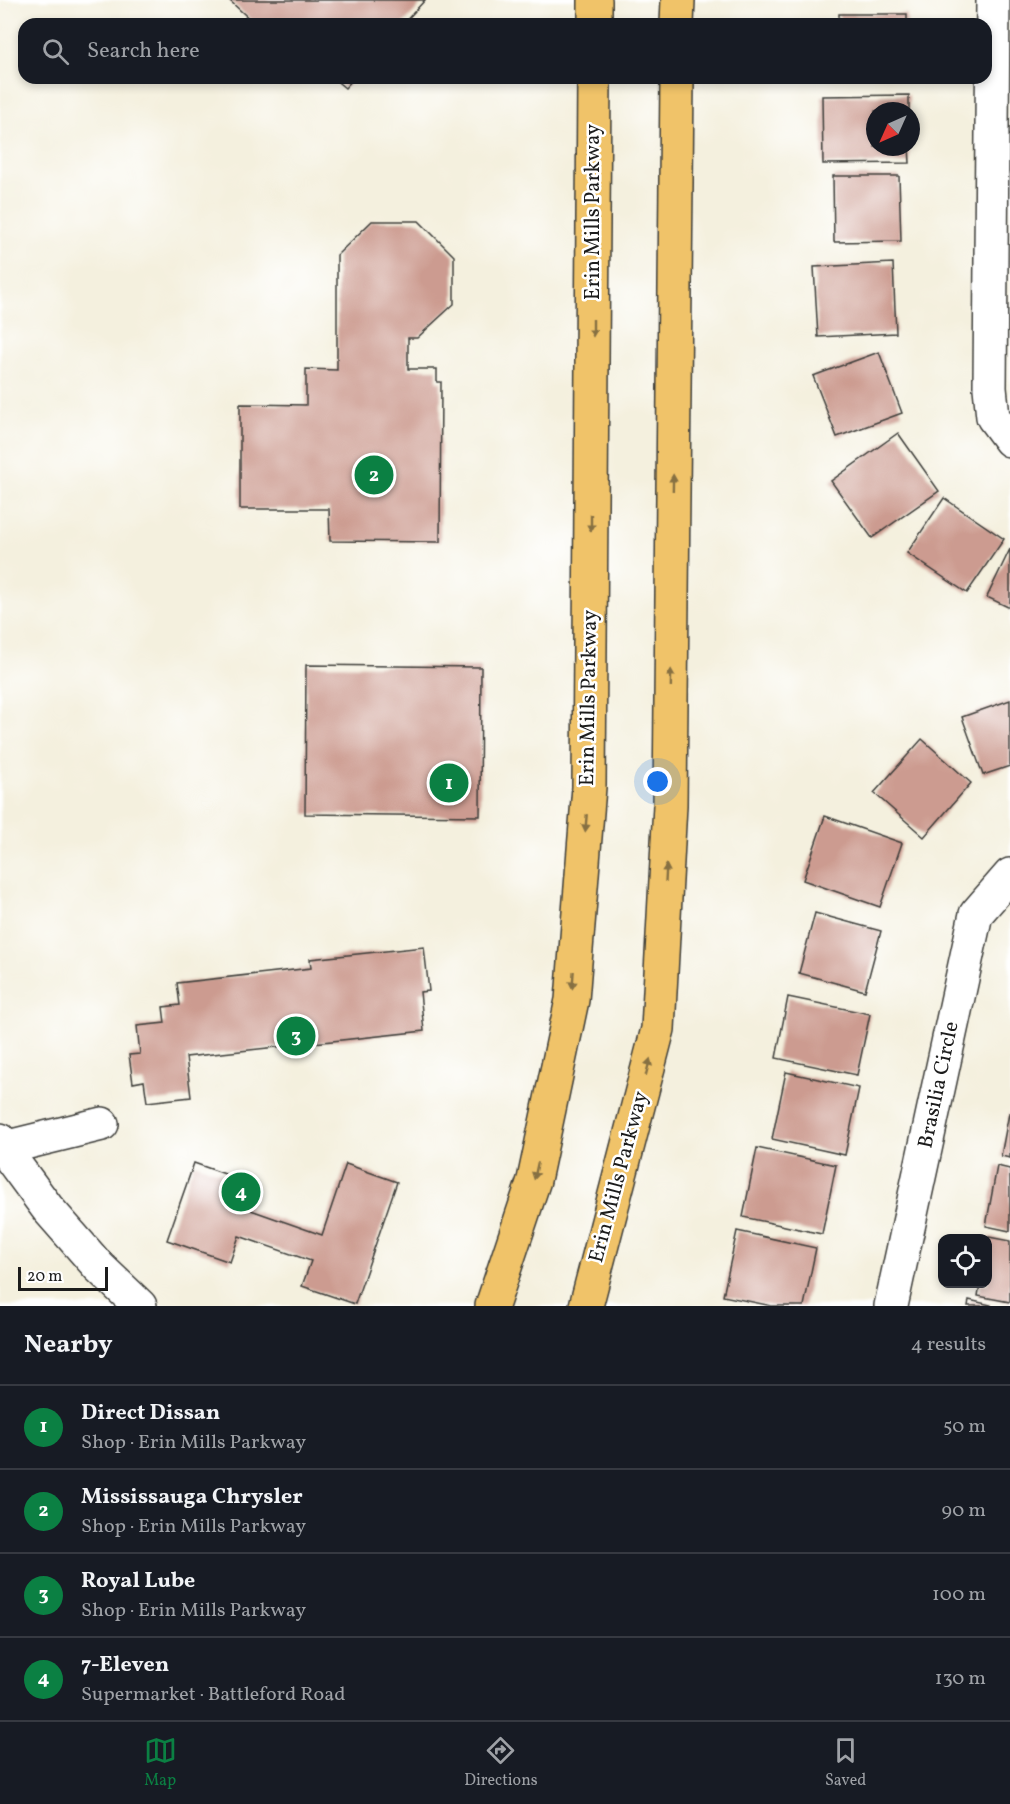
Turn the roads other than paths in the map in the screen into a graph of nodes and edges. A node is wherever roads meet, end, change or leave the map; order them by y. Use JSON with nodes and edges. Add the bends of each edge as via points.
{"nodes":[{"id":1,"x":595,"y":0,"type":"edge"},
{"id":2,"x":678,"y":0,"type":"edge"},
{"id":3,"x":993,"y":0,"type":"edge"},
{"id":4,"x":595,"y":18,"type":"edge"},
{"id":5,"x":677,"y":18,"type":"edge"},
{"id":6,"x":594,"y":84,"type":"edge"},
{"id":7,"x":677,"y":84,"type":"edge"},
{"id":8,"x":1010,"y":440,"type":"edge"},
{"id":9,"x":1010,"y":875,"type":"edge"},
{"id":10,"x":102,"y":1124,"type":"dead end"},
{"id":11,"x":1,"y":1146,"type":"edge"},
{"id":12,"x":140,"y":1306,"type":"edge"},
{"id":13,"x":492,"y":1306,"type":"edge"},
{"id":14,"x":586,"y":1306,"type":"edge"},
{"id":15,"x":891,"y":1306,"type":"edge"}],
"edges":[{"from":1,"to":4,"type":"main road"},
{"from":2,"to":5,"type":"main road"},
{"from":3,"to":8,"type":"street","via":[[990,388],[993,417]]},
{"from":6,"to":13,"type":"main road","name":"Erin Mills Parkway","one_way":true,"via":[[589,787],[572,1000],[534,1180]]},
{"from":14,"to":7,"type":"main road","name":"Erin Mills Parkway","one_way":true,"via":[[658,1029],[670,805]]},
{"from":9,"to":15,"type":"street","name":"Brasilia Circle","via":[[976,914]]},
{"from":10,"to":11,"type":"street"},
{"from":11,"to":12,"type":"street","via":[[48,1209]]}]}
